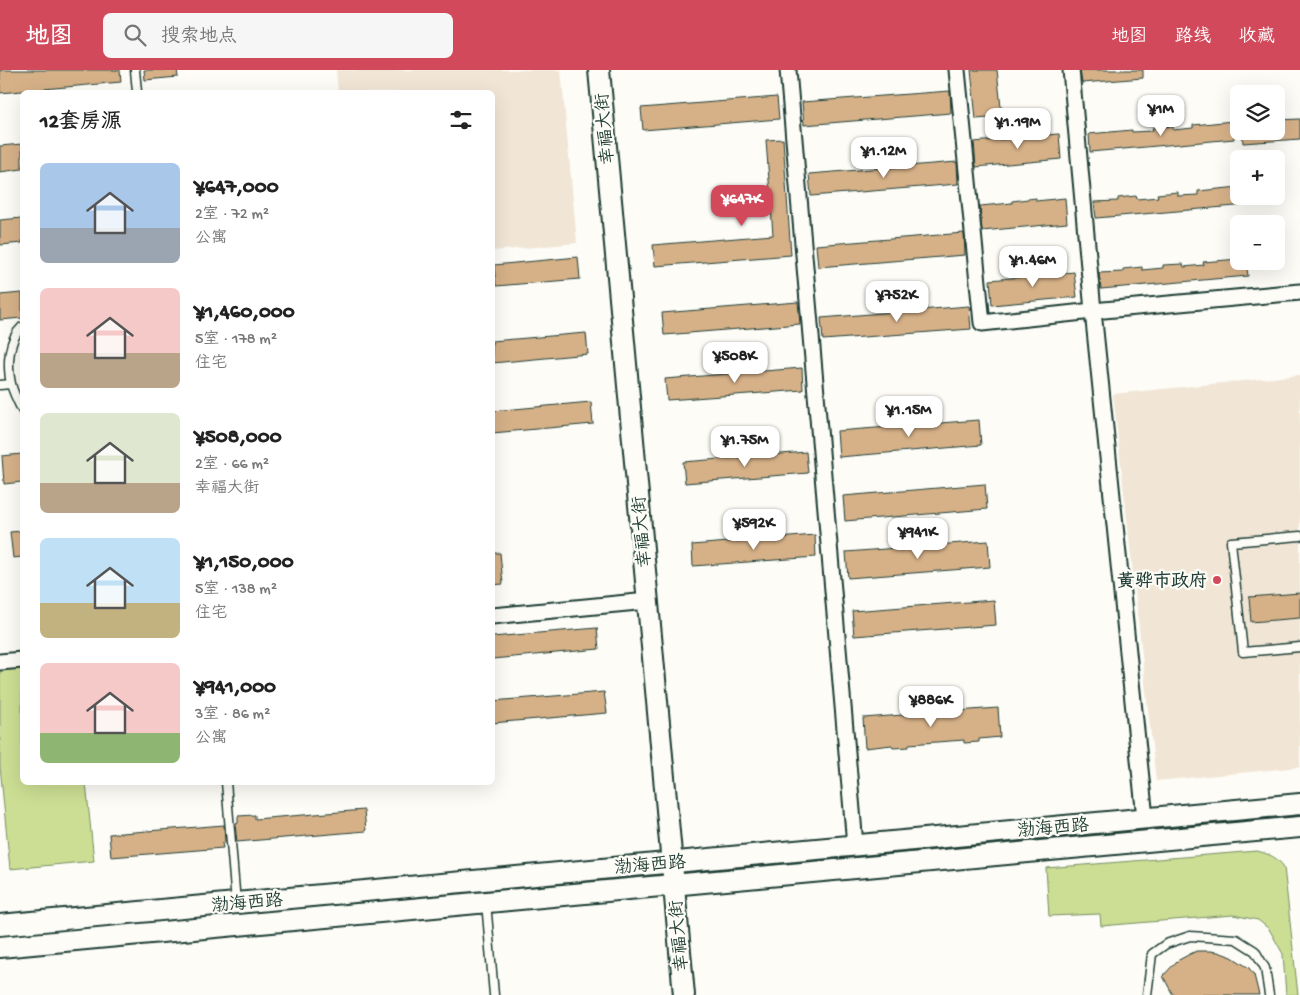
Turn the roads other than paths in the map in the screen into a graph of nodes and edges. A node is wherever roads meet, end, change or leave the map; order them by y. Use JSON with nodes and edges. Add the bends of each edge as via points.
{"nodes":[{"id":1,"x":135,"y":70,"type":"edge"},
{"id":2,"x":599,"y":70,"type":"edge"},
{"id":3,"x":788,"y":70,"type":"edge"},
{"id":4,"x":957,"y":70,"type":"edge"},
{"id":5,"x":1071,"y":70,"type":"edge"},
{"id":6,"x":137,"y":90,"type":"edge"},
{"id":7,"x":1300,"y":292,"type":"edge"},
{"id":8,"x":1093,"y":311,"type":"junction"},
{"id":9,"x":20,"y":328,"type":"edge"},
{"id":10,"x":11,"y":384,"type":"junction"},
{"id":11,"x":0,"y":385,"type":"edge"},
{"id":12,"x":20,"y":405,"type":"edge"},
{"id":13,"x":1300,"y":536,"type":"edge"},
{"id":14,"x":648,"y":601,"type":"junction"},
{"id":15,"x":495,"y":616,"type":"edge"},
{"id":16,"x":1300,"y":647,"type":"edge"},
{"id":17,"x":20,"y":660,"type":"edge"},
{"id":18,"x":0,"y":662,"type":"edge"},
{"id":19,"x":226,"y":785,"type":"edge"},
{"id":20,"x":1300,"y":804,"type":"edge"},
{"id":21,"x":1145,"y":818,"type":"junction"},
{"id":22,"x":1300,"y":827,"type":"edge"},
{"id":23,"x":855,"y":845,"type":"junction"},
{"id":24,"x":672,"y":862,"type":"junction"},
{"id":25,"x":673,"y":884,"type":"junction"},
{"id":26,"x":486,"y":902,"type":"junction"},
{"id":27,"x":236,"y":903,"type":"junction"},
{"id":28,"x":0,"y":925,"type":"edge"},
{"id":29,"x":0,"y":947,"type":"edge"},
{"id":30,"x":494,"y":995,"type":"edge"},
{"id":31,"x":684,"y":995,"type":"edge"},
{"id":32,"x":1147,"y":995,"type":"edge"},
{"id":33,"x":1269,"y":995,"type":"edge"}],
"edges":[{"from":1,"to":6,"type":"lane"},
{"from":2,"to":14,"type":"main road","name":"幸福大街"},
{"from":3,"to":23,"type":"street"},
{"from":4,"to":8,"type":"street","via":[[982,323]]},
{"from":5,"to":8,"type":"street"},
{"from":7,"to":8,"type":"street"},
{"from":8,"to":21,"type":"street"},
{"from":9,"to":10,"type":"lane","via":[[10,351]]},
{"from":10,"to":11,"type":"lane"},
{"from":10,"to":12,"type":"lane"},
{"from":13,"to":16,"type":"lane","via":[[1231,542],[1243,652]]},
{"from":14,"to":15,"type":"street"},
{"from":14,"to":24,"type":"main road","name":"幸福大街"},
{"from":17,"to":18,"type":"street"},
{"from":19,"to":27,"type":"lane"},
{"from":20,"to":21,"type":"main road","name":"渤海西路"},
{"from":21,"to":23,"type":"main road","name":"渤海西路"},
{"from":22,"to":25,"type":"main road","name":"渤海西路"},
{"from":23,"to":24,"type":"main road","name":"渤海西路"},
{"from":24,"to":25,"type":"main road","name":"幸福大街"},
{"from":24,"to":27,"type":"main road","name":"渤海西路"},
{"from":25,"to":26,"type":"main road","name":"渤海西路"},
{"from":25,"to":31,"type":"main road","name":"幸福大街"},
{"from":26,"to":29,"type":"main road","name":"渤海西路"},
{"from":26,"to":30,"type":"lane"},
{"from":27,"to":28,"type":"main road","name":"渤海西路"},
{"from":32,"to":33,"type":"lane","via":[[1152,954],[1166,944],[1190,936],[1236,939],[1255,951],[1266,968]]}]}
